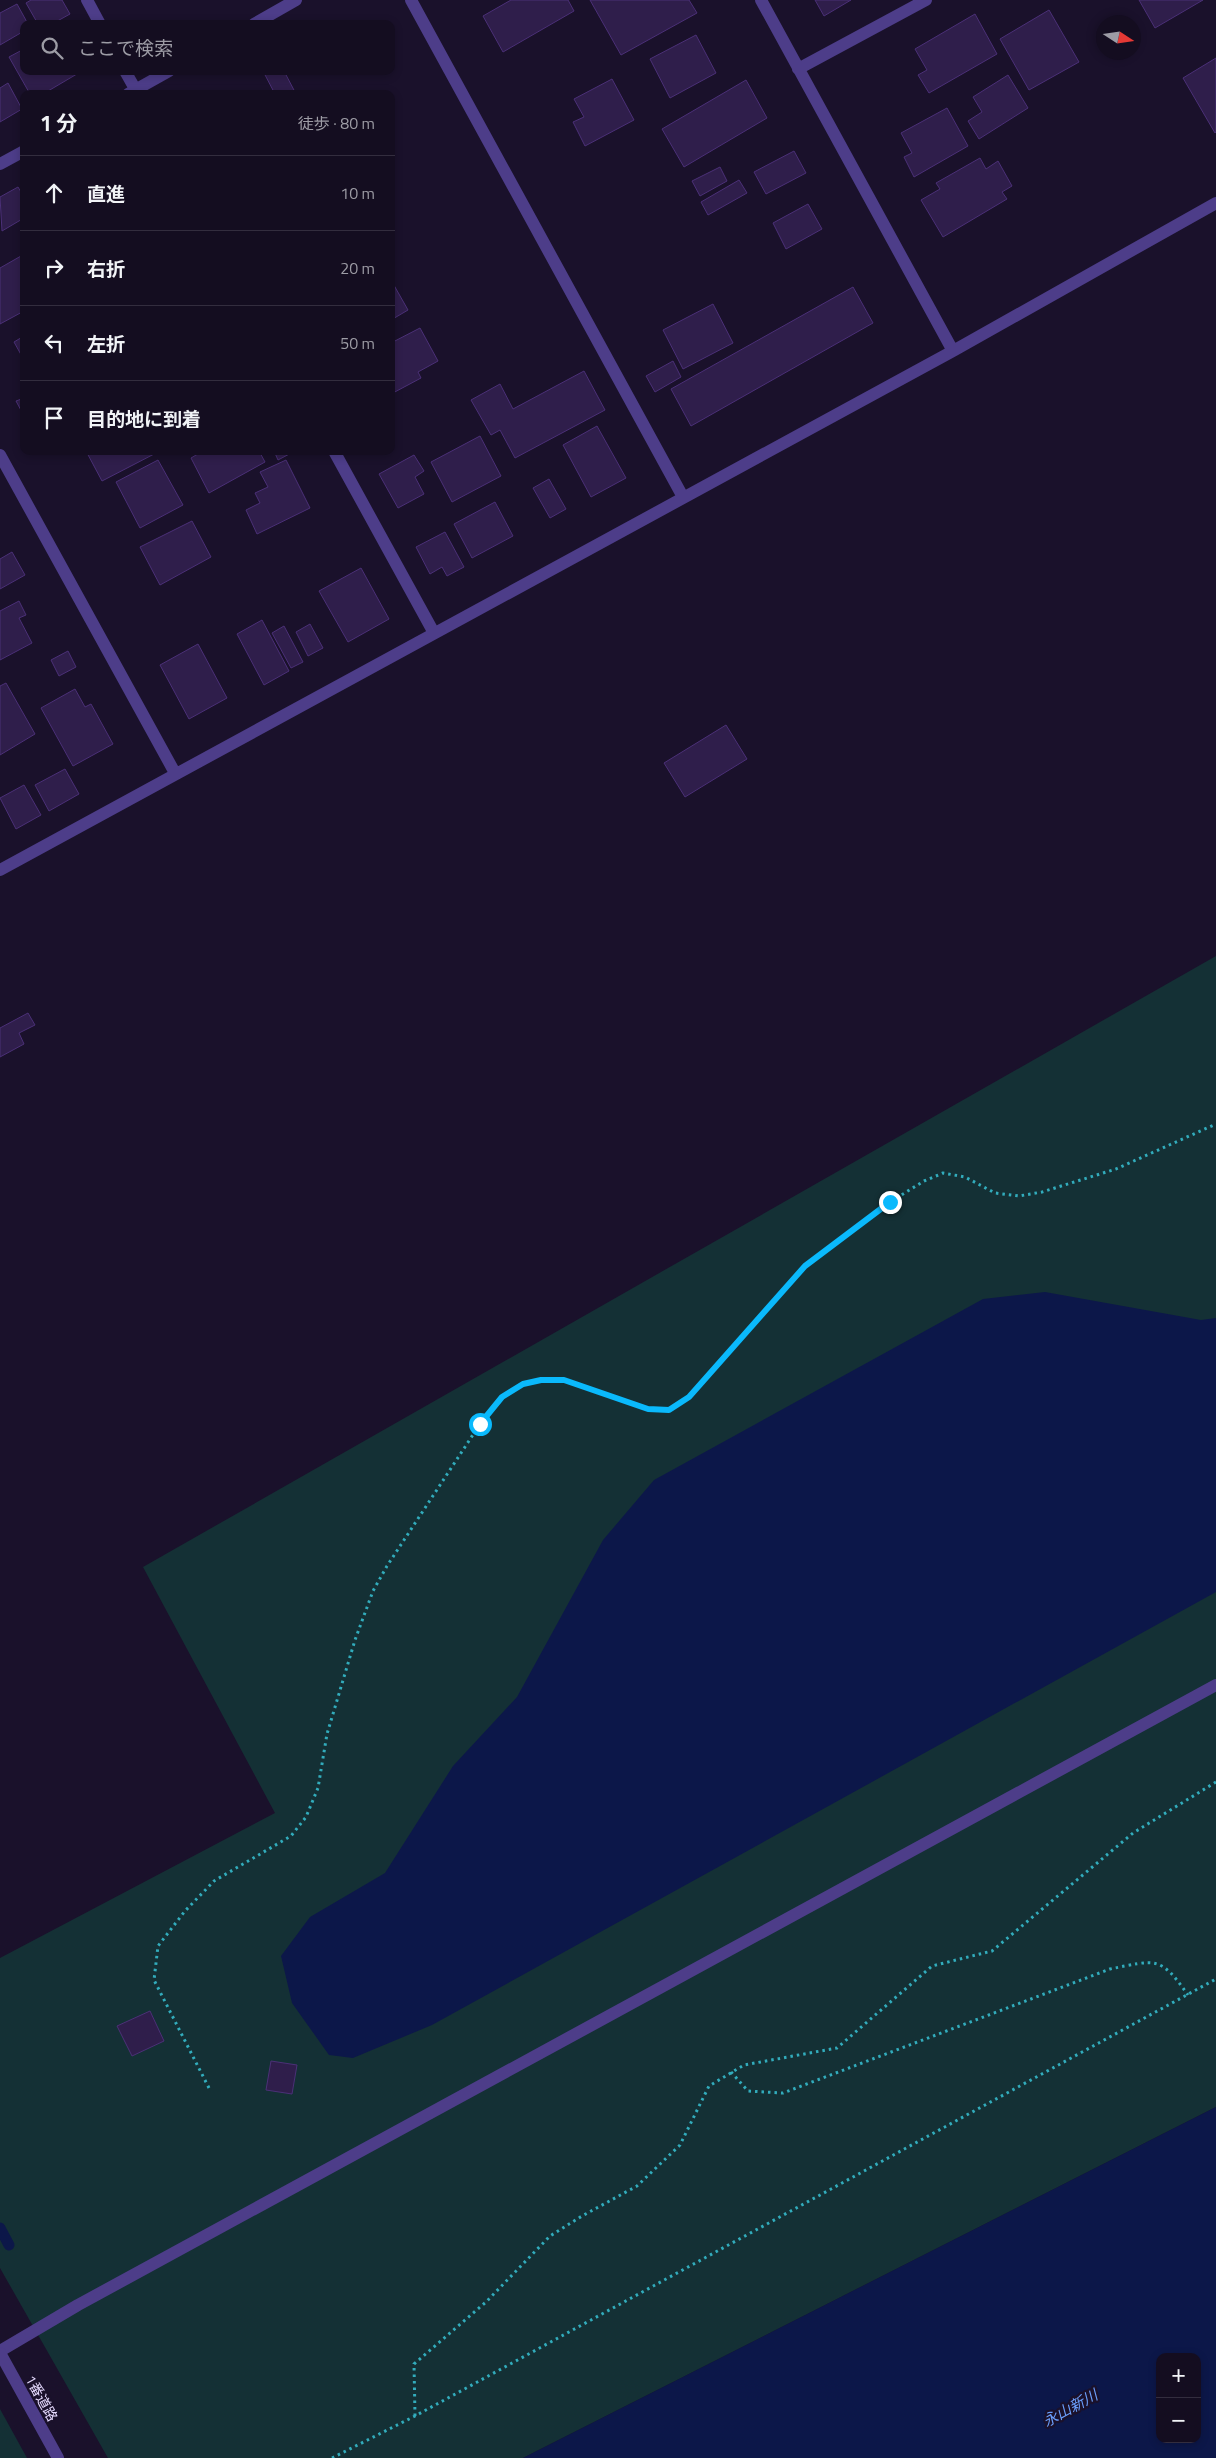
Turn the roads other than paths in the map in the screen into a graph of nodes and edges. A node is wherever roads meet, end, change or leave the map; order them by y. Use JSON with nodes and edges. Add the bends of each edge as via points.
{"nodes":[{"id":1,"x":87,"y":0,"type":"edge"},
{"id":2,"x":296,"y":0,"type":"edge"},
{"id":3,"x":411,"y":0,"type":"edge"},
{"id":4,"x":760,"y":0,"type":"edge"},
{"id":5,"x":926,"y":0,"type":"edge"},
{"id":6,"x":98,"y":20,"type":"edge"},
{"id":7,"x":261,"y":20,"type":"edge"},
{"id":8,"x":798,"y":69,"type":"junction"},
{"id":9,"x":127,"y":75,"type":"edge"},
{"id":10,"x":162,"y":75,"type":"edge"},
{"id":11,"x":133,"y":90,"type":"edge"},
{"id":12,"x":137,"y":90,"type":"edge"},
{"id":13,"x":20,"y":153,"type":"edge"},
{"id":14,"x":0,"y":164,"type":"edge"},
{"id":15,"x":1216,"y":203,"type":"edge"},
{"id":16,"x":953,"y":351,"type":"junction"},
{"id":17,"x":0,"y":455,"type":"edge"},
{"id":18,"x":336,"y":455,"type":"edge"},
{"id":19,"x":683,"y":497,"type":"junction"},
{"id":20,"x":434,"y":633,"type":"junction"},
{"id":21,"x":175,"y":774,"type":"junction"},
{"id":22,"x":0,"y":870,"type":"edge"},
{"id":23,"x":1216,"y":1685,"type":"edge"},
{"id":24,"x":0,"y":2352,"type":"edge"},
{"id":25,"x":58,"y":2458,"type":"edge"}],
"edges":[{"from":1,"to":6,"type":"street"},
{"from":2,"to":7,"type":"street"},
{"from":3,"to":19,"type":"street"},
{"from":4,"to":8,"type":"street"},
{"from":5,"to":8,"type":"street"},
{"from":8,"to":16,"type":"street"},
{"from":9,"to":11,"type":"street"},
{"from":10,"to":12,"type":"street"},
{"from":13,"to":14,"type":"street"},
{"from":15,"to":16,"type":"street"},
{"from":16,"to":19,"type":"street"},
{"from":17,"to":21,"type":"street"},
{"from":18,"to":20,"type":"street"},
{"from":19,"to":20,"type":"street"},
{"from":20,"to":21,"type":"street"},
{"from":21,"to":22,"type":"street"},
{"from":23,"to":24,"type":"street","via":[[113,2286]]},
{"from":24,"to":25,"type":"street","name":"1番道路"}]}
